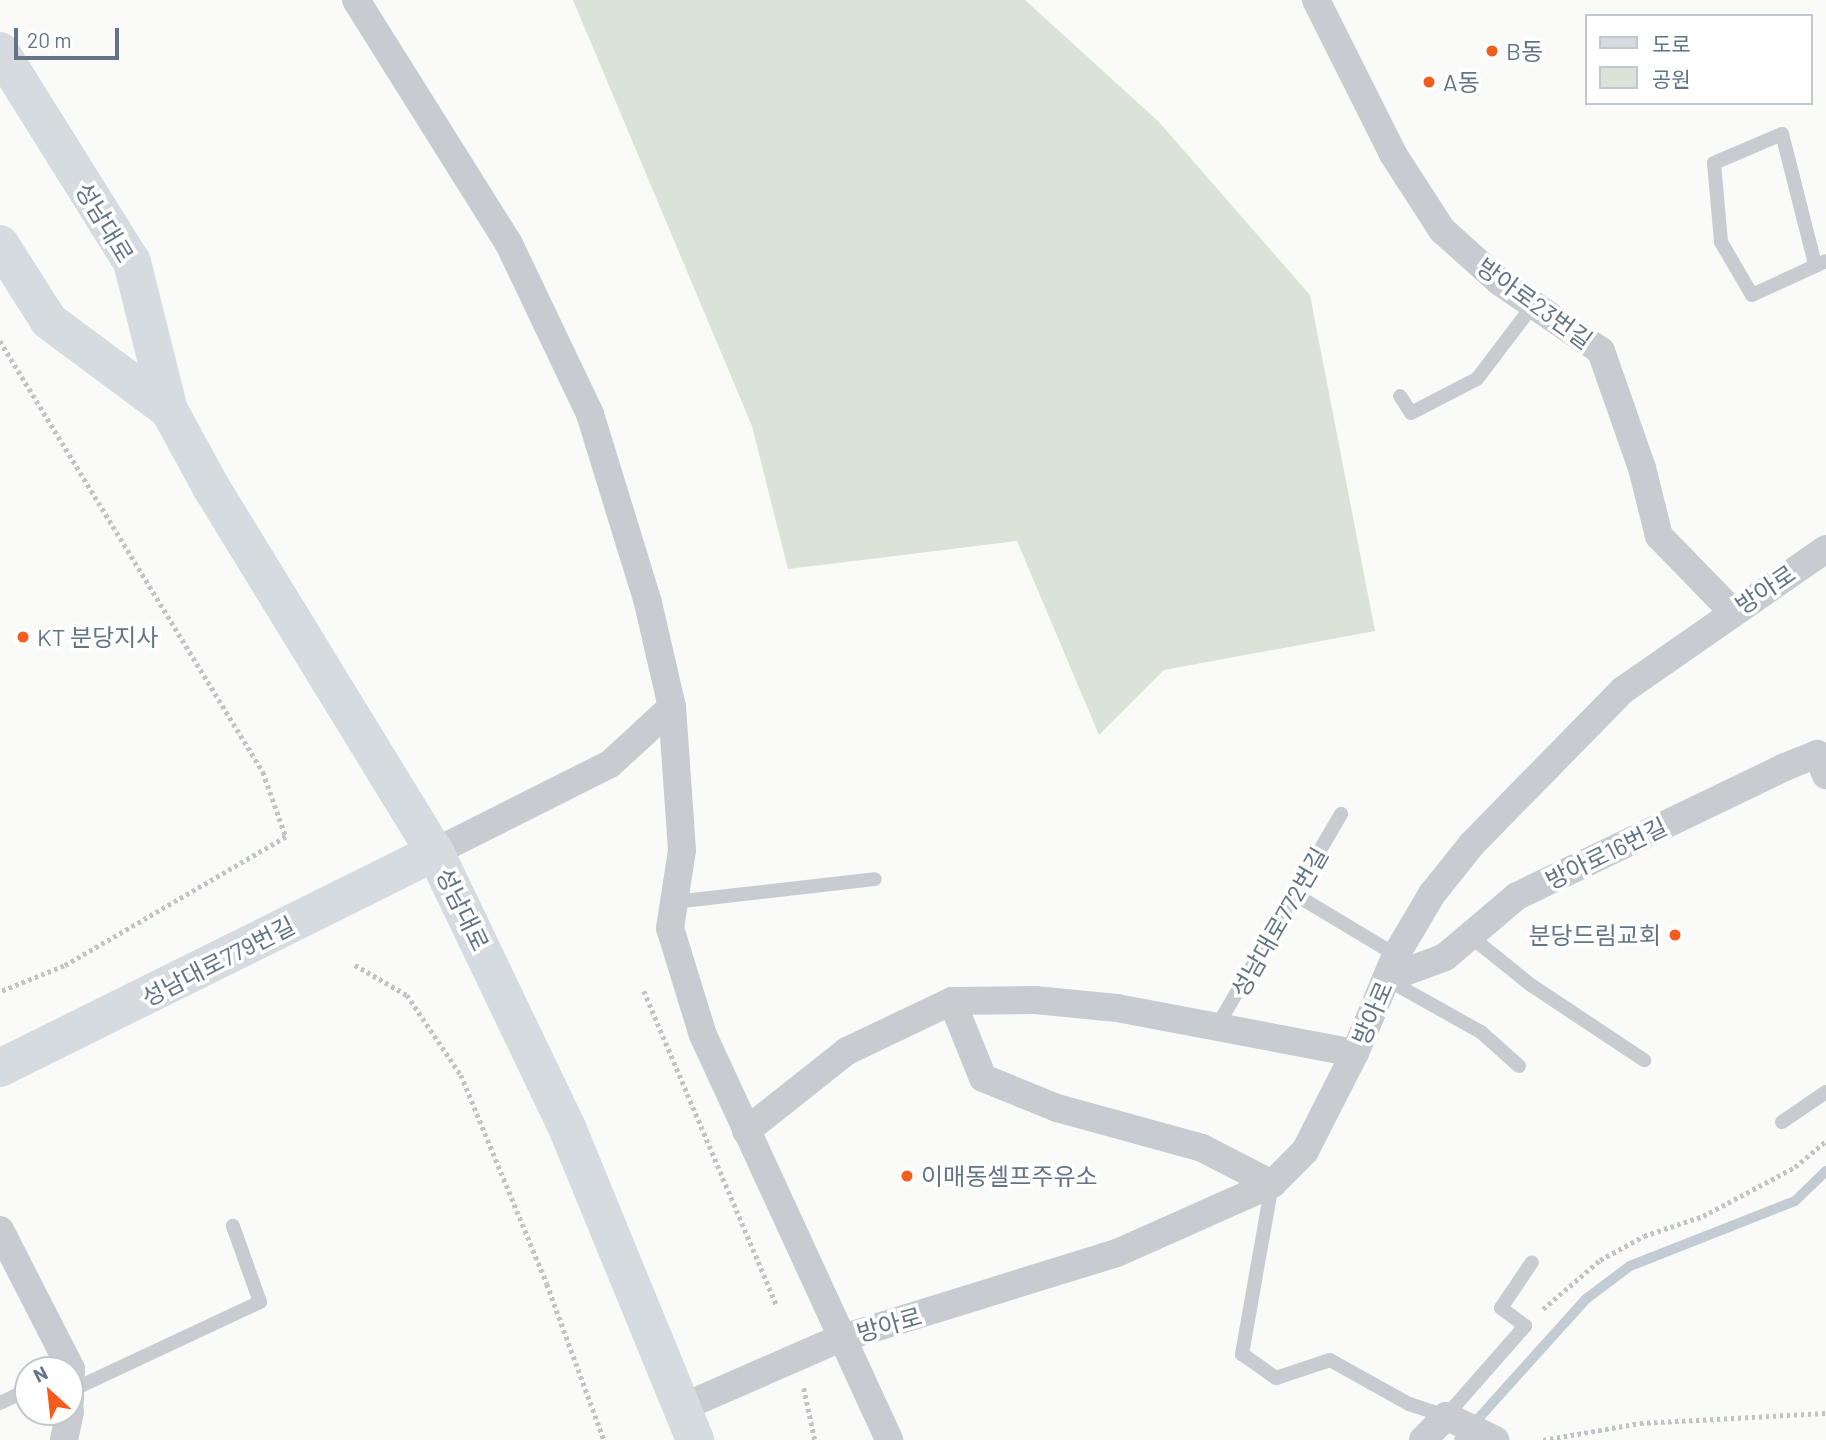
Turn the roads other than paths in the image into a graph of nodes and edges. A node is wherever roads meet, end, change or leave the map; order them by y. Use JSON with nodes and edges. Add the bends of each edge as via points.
{"nodes":[{"id":1,"x":356,"y":0,"type":"edge"},
{"id":2,"x":1316,"y":0,"type":"edge"},
{"id":3,"x":0,"y":51,"type":"edge"},
{"id":4,"x":0,"y":244,"type":"edge"},
{"id":5,"x":1820,"y":262,"type":"edge"},
{"id":6,"x":1534,"y":304,"type":"junction"},
{"id":7,"x":1400,"y":396,"type":"dead end"},
{"id":8,"x":169,"y":410,"type":"junction"},
{"id":9,"x":1826,"y":549,"type":"edge"},
{"id":10,"x":1732,"y":611,"type":"junction"},
{"id":11,"x":672,"y":707,"type":"junction"},
{"id":12,"x":1826,"y":775,"type":"edge"},
{"id":13,"x":1341,"y":814,"type":"dead end"},
{"id":14,"x":435,"y":852,"type":"junction"},
{"id":15,"x":875,"y":878,"type":"dead end"},
{"id":16,"x":1296,"y":895,"type":"junction"},
{"id":17,"x":674,"y":902,"type":"junction"},
{"id":18,"x":1470,"y":936,"type":"junction"},
{"id":19,"x":1391,"y":967,"type":"junction"},
{"id":20,"x":952,"y":1001,"type":"junction"},
{"id":21,"x":1216,"y":1029,"type":"junction"},
{"id":22,"x":1355,"y":1053,"type":"junction"},
{"id":23,"x":1644,"y":1060,"type":"dead end"},
{"id":24,"x":1519,"y":1066,"type":"dead end"},
{"id":25,"x":0,"y":1068,"type":"edge"},
{"id":26,"x":1826,"y":1092,"type":"edge"},
{"id":27,"x":1782,"y":1122,"type":"dead end"},
{"id":28,"x":746,"y":1131,"type":"junction"},
{"id":29,"x":1272,"y":1184,"type":"junction"},
{"id":30,"x":233,"y":1226,"type":"dead end"},
{"id":31,"x":0,"y":1230,"type":"edge"},
{"id":32,"x":1532,"y":1262,"type":"dead end"},
{"id":33,"x":839,"y":1339,"type":"junction"},
{"id":34,"x":60,"y":1356,"type":"edge"},
{"id":35,"x":84,"y":1372,"type":"edge"},
{"id":36,"x":1446,"y":1416,"type":"junction"},
{"id":37,"x":689,"y":1424,"type":"edge"},
{"id":38,"x":889,"y":1440,"type":"edge"},
{"id":39,"x":1423,"y":1440,"type":"edge"},
{"id":40,"x":1495,"y":1440,"type":"edge"}],
"edges":[{"from":1,"to":11,"type":"street","via":[[509,244],[590,414],[648,603]]},
{"from":2,"to":6,"type":"street","name":"방아로23번길","via":[[1393,154],[1442,230],[1500,282]]},
{"from":3,"to":8,"type":"main road","name":"성남대로","via":[[132,262]]},
{"from":4,"to":8,"type":"main road","name":"성남대로","via":[[49,321]]},
{"from":5,"to":5,"type":"lane","via":[[1752,295],[1721,242],[1714,163],[1782,134]]},
{"from":6,"to":7,"type":"lane","via":[[1477,379],[1411,413]]},
{"from":6,"to":10,"type":"street","name":"방아로23번길","via":[[1601,351],[1642,468],[1659,536]]},
{"from":8,"to":14,"type":"main road","name":"성남대로"},
{"from":9,"to":10,"type":"street","name":"방아로"},
{"from":10,"to":19,"type":"street","name":"방아로","via":[[1623,690],[1570,741],[1472,844],[1432,894]]},
{"from":11,"to":14,"type":"street","via":[[610,764]]},
{"from":11,"to":17,"type":"street","via":[[682,850]]},
{"from":12,"to":18,"type":"street","name":"방아로16번길","via":[[1818,754],[1785,767],[1517,896]]},
{"from":13,"to":16,"type":"lane","name":"성남대로772번길"},
{"from":14,"to":25,"type":"main road","name":"성남대로779번길"},
{"from":14,"to":37,"type":"main road","name":"성남대로","via":[[568,1130]]},
{"from":15,"to":17,"type":"lane"},
{"from":16,"to":19,"type":"lane"},
{"from":16,"to":21,"type":"lane","name":"성남대로772번길"},
{"from":17,"to":28,"type":"street","via":[[670,928],[703,1035]]},
{"from":18,"to":19,"type":"street","name":"방아로16번길","via":[[1445,957]]},
{"from":18,"to":23,"type":"lane","via":[[1531,985]]},
{"from":19,"to":22,"type":"street","name":"방아로"},
{"from":19,"to":24,"type":"lane","via":[[1481,1032]]},
{"from":20,"to":21,"type":"street","name":"성남대로772번길","via":[[1035,1000],[1117,1008]]},
{"from":20,"to":28,"type":"street","name":"성남대로772번길","via":[[846,1051]]},
{"from":20,"to":29,"type":"street","via":[[983,1078],[1057,1108],[1202,1148]]},
{"from":21,"to":22,"type":"street","name":"성남대로772번길"},
{"from":22,"to":29,"type":"street","name":"방아로","via":[[1305,1151]]},
{"from":26,"to":27,"type":"lane"},
{"from":28,"to":33,"type":"street"},
{"from":29,"to":33,"type":"street","name":"방아로","via":[[1117,1253]]},
{"from":29,"to":36,"type":"lane","via":[[1242,1354],[1276,1378],[1330,1360],[1409,1404]]},
{"from":30,"to":35,"type":"lane","via":[[261,1302]]},
{"from":31,"to":34,"type":"street"},
{"from":32,"to":36,"type":"lane","via":[[1502,1308],[1525,1326]]},
{"from":33,"to":37,"type":"street","name":"방아로"},
{"from":33,"to":38,"type":"street"},
{"from":36,"to":39,"type":"street"},
{"from":36,"to":40,"type":"street"}]}
